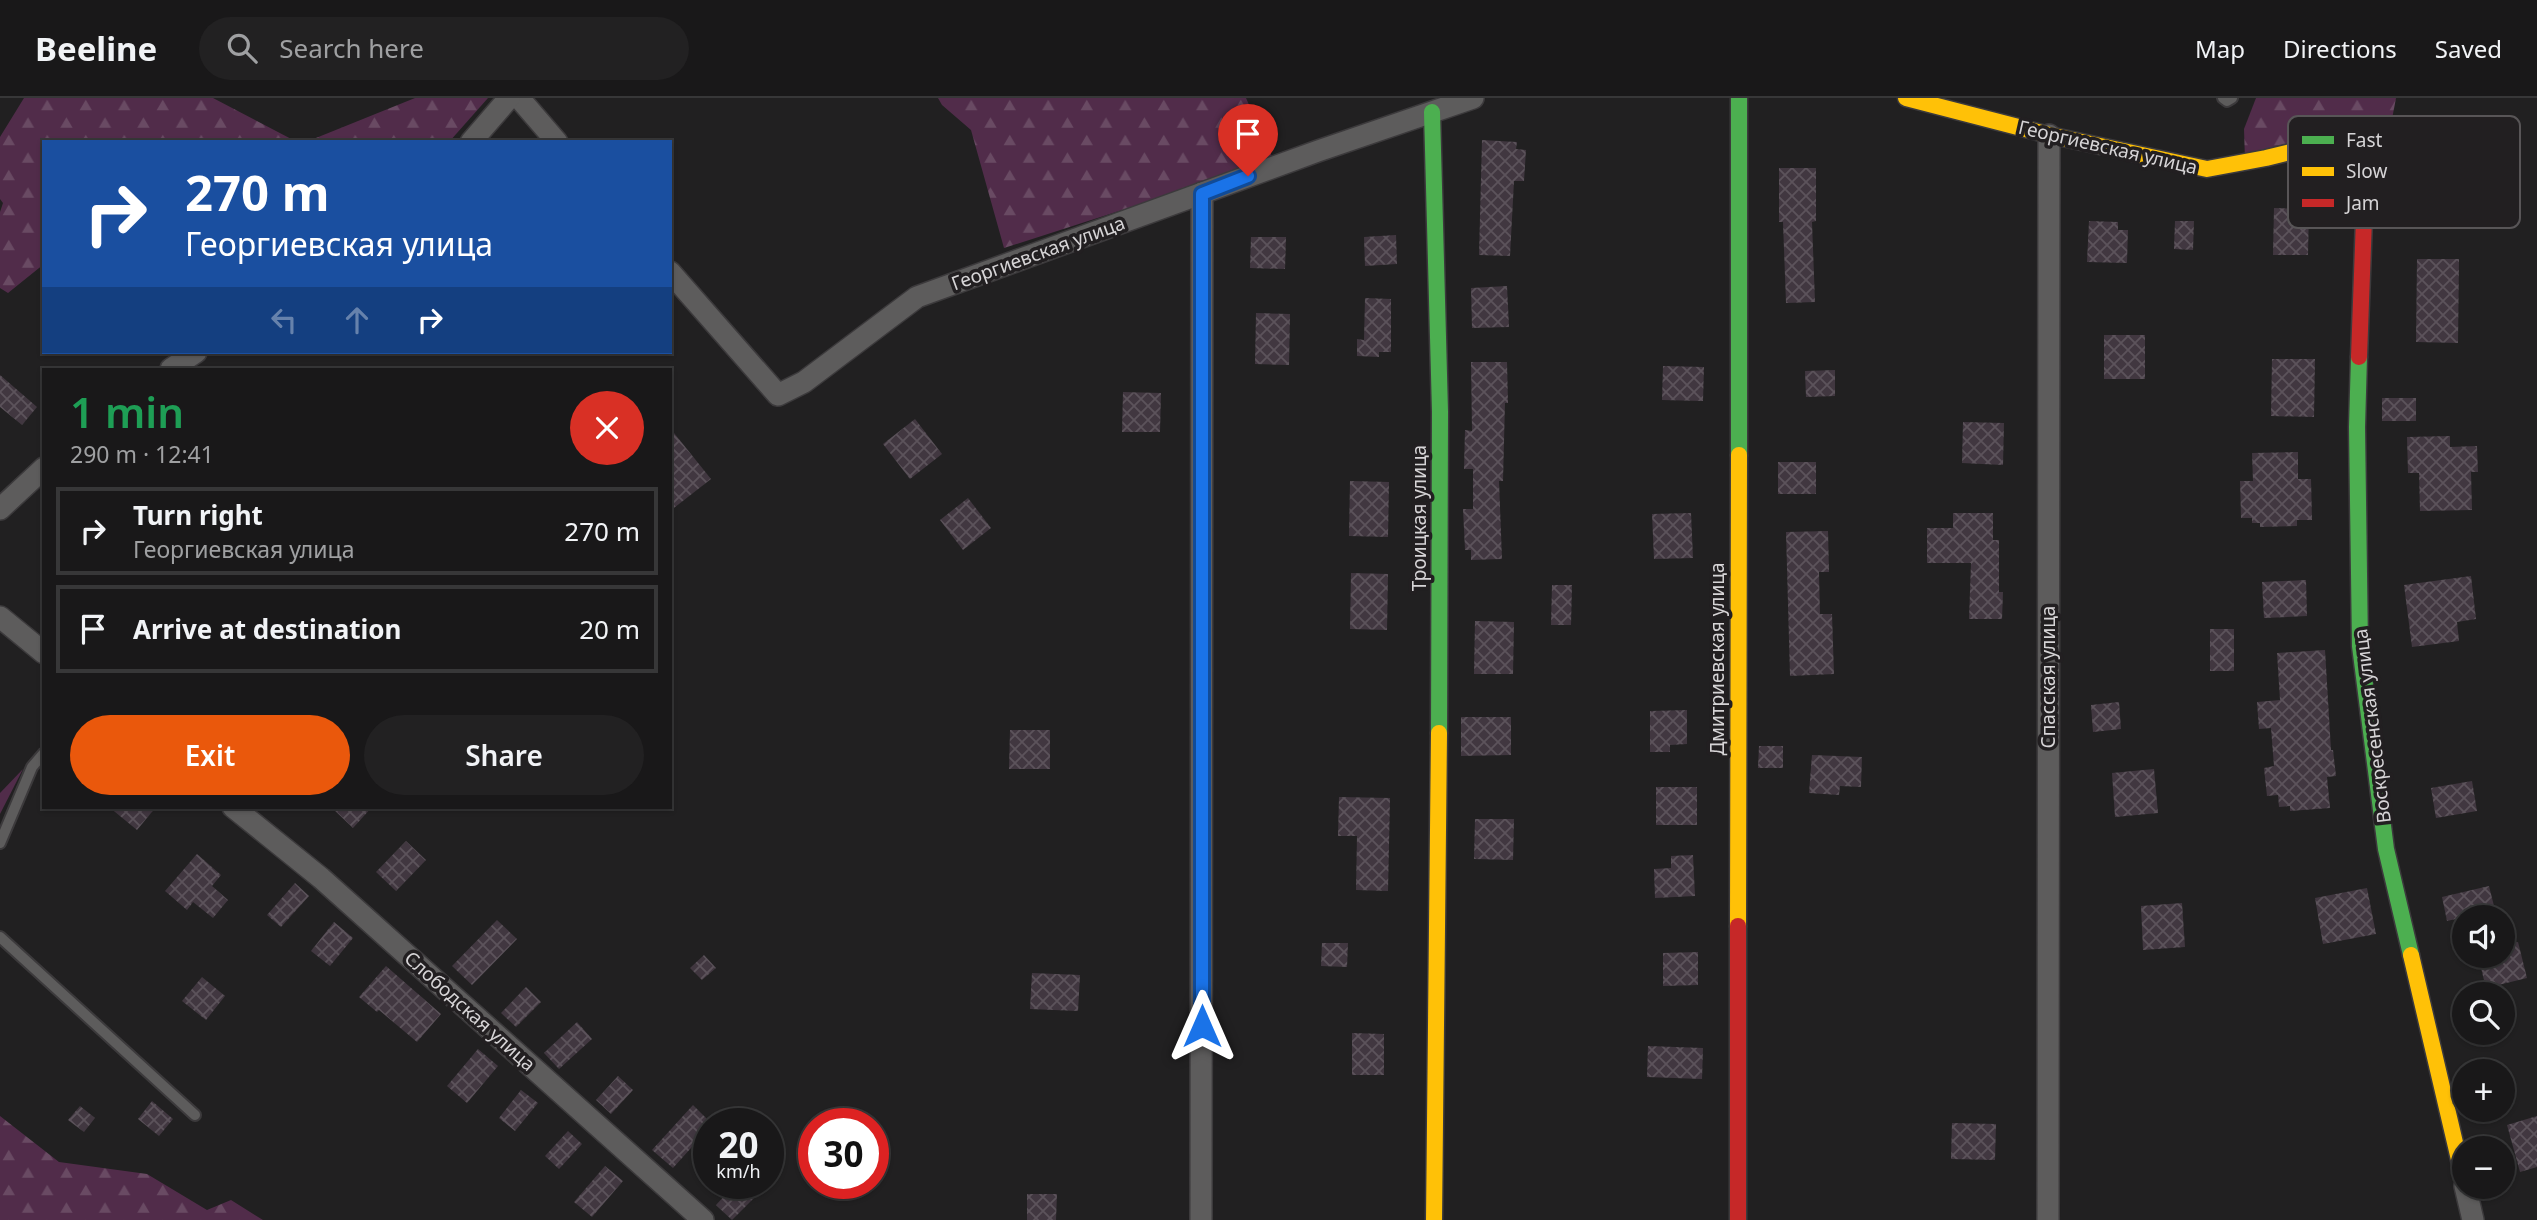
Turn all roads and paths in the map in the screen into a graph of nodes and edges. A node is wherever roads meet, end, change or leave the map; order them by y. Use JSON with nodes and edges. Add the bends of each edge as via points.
{"nodes":[{"id":1,"x":509,"y":98,"type":"edge"},
{"id":2,"x":519,"y":98,"type":"edge"},
{"id":3,"x":1473,"y":98,"type":"edge"},
{"id":4,"x":1739,"y":98,"type":"edge"},
{"id":5,"x":1906,"y":98,"type":"edge"},
{"id":6,"x":2223,"y":98,"type":"edge"},
{"id":7,"x":2232,"y":98,"type":"edge"},
{"id":8,"x":1432,"y":112,"type":"junction"},
{"id":9,"x":2049,"y":135,"type":"junction"},
{"id":10,"x":473,"y":140,"type":"edge"},
{"id":11,"x":555,"y":140,"type":"edge"},
{"id":12,"x":2288,"y":153,"type":"edge"},
{"id":13,"x":1202,"y":194,"type":"junction"},
{"id":14,"x":2364,"y":228,"type":"edge"},
{"id":15,"x":672,"y":274,"type":"edge"},
{"id":16,"x":193,"y":354,"type":"edge"},
{"id":17,"x":172,"y":368,"type":"edge"},
{"id":18,"x":42,"y":470,"type":"edge"},
{"id":19,"x":0,"y":509,"type":"edge"},
{"id":20,"x":0,"y":617,"type":"edge"},
{"id":21,"x":42,"y":651,"type":"edge"},
{"id":22,"x":42,"y":755,"type":"edge"},
{"id":23,"x":235,"y":809,"type":"edge"},
{"id":24,"x":0,"y":843,"type":"edge"},
{"id":25,"x":0,"y":936,"type":"edge"},
{"id":26,"x":195,"y":1115,"type":"dead end"},
{"id":27,"x":2453,"y":1136,"type":"edge"},
{"id":28,"x":2468,"y":1199,"type":"edge"},
{"id":29,"x":704,"y":1220,"type":"edge"},
{"id":30,"x":1202,"y":1220,"type":"edge"},
{"id":31,"x":1434,"y":1220,"type":"edge"},
{"id":32,"x":1738,"y":1220,"type":"edge"},
{"id":33,"x":2048,"y":1220,"type":"edge"},
{"id":34,"x":2473,"y":1220,"type":"edge"}],
"edges":[{"from":1,"to":10,"type":"street"},
{"from":2,"to":11,"type":"street"},
{"from":3,"to":8,"type":"street","name":"Георгиевская улица"},
{"from":4,"to":32,"type":"street","name":"Дмитриевская улица"},
{"from":5,"to":9,"type":"street","name":"Георгиевская улица"},
{"from":6,"to":7,"type":"lane"},
{"from":8,"to":13,"type":"street","name":"Георгиевская улица"},
{"from":8,"to":31,"type":"street","name":"Троицкая улица","via":[[1440,412]]},
{"from":9,"to":12,"type":"street","name":"Георгиевская улица","via":[[2207,169]]},
{"from":9,"to":33,"type":"street","name":"Спасская улица"},
{"from":13,"to":15,"type":"street","name":"Георгиевская улица","via":[[917,297],[804,382],[778,395]]},
{"from":13,"to":30,"type":"street"},
{"from":14,"to":27,"type":"street","name":"Воскресенская улица","via":[[2357,427],[2360,646],[2386,849]]},
{"from":16,"to":17,"type":"street"},
{"from":18,"to":19,"type":"street"},
{"from":20,"to":21,"type":"street"},
{"from":22,"to":24,"type":"lane","via":[[32,767]]},
{"from":23,"to":29,"type":"street","name":"Слободская улица","via":[[321,878]]},
{"from":25,"to":26,"type":"lane"},
{"from":28,"to":34,"type":"street"}]}
